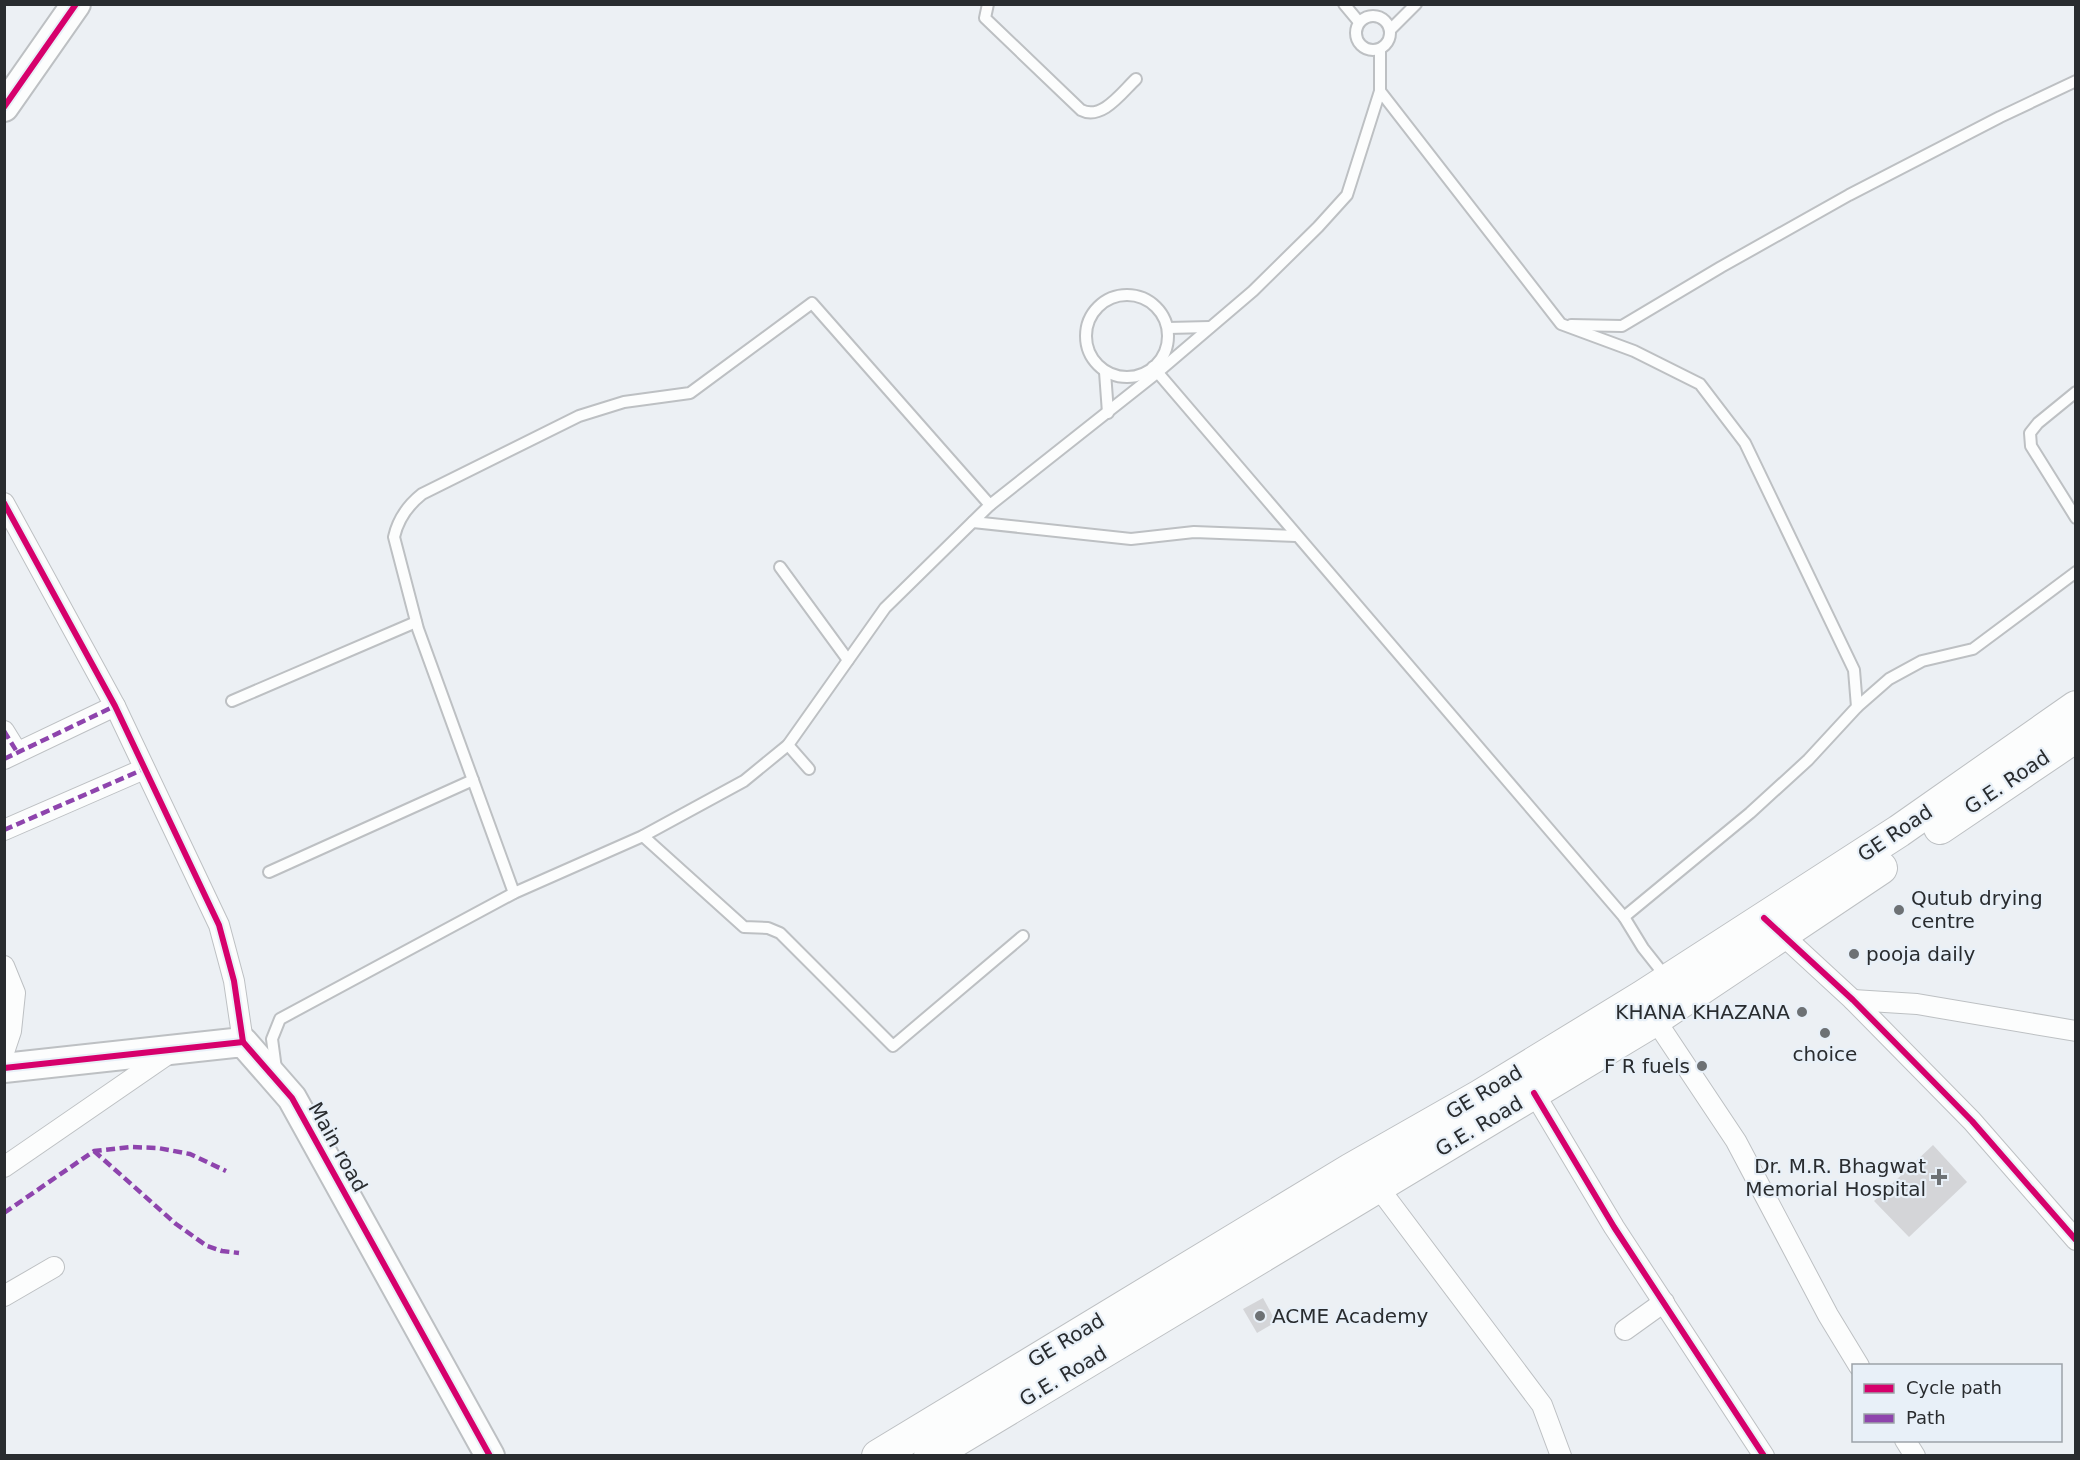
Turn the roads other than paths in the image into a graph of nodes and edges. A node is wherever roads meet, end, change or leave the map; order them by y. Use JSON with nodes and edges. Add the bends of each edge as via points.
{"nodes":[{"id":1,"x":57,"y":4,"type":"edge"},
{"id":2,"x":76,"y":4,"type":"edge"},
{"id":3,"x":988,"y":4,"type":"edge"},
{"id":4,"x":1344,"y":4,"type":"edge"},
{"id":5,"x":1416,"y":4,"type":"edge"},
{"id":6,"x":1359,"y":22,"type":"junction"},
{"id":7,"x":1390,"y":30,"type":"junction"},
{"id":8,"x":1380,"y":49,"type":"junction"},
{"id":9,"x":1136,"y":79,"type":"dead end"},
{"id":10,"x":4,"y":81,"type":"edge"},
{"id":11,"x":2076,"y":81,"type":"edge"},
{"id":12,"x":1380,"y":91,"type":"junction"},
{"id":13,"x":4,"y":107,"type":"edge"},
{"id":14,"x":1561,"y":324,"type":"junction"},
{"id":15,"x":1210,"y":327,"type":"junction"},
{"id":16,"x":1168,"y":328,"type":"junction"},
{"id":17,"x":1156,"y":370,"type":"junction"},
{"id":18,"x":1105,"y":372,"type":"junction"},
{"id":19,"x":2076,"y":392,"type":"edge"},
{"id":20,"x":1107,"y":413,"type":"junction"},
{"id":21,"x":4,"y":503,"type":"edge"},
{"id":22,"x":990,"y":505,"type":"junction"},
{"id":23,"x":2076,"y":518,"type":"edge"},
{"id":24,"x":973,"y":522,"type":"junction"},
{"id":25,"x":1296,"y":536,"type":"junction"},
{"id":26,"x":780,"y":567,"type":"dead end"},
{"id":27,"x":2076,"y":572,"type":"edge"},
{"id":28,"x":416,"y":622,"type":"junction"},
{"id":29,"x":849,"y":660,"type":"junction"},
{"id":30,"x":232,"y":701,"type":"dead end"},
{"id":31,"x":115,"y":706,"type":"junction"},
{"id":32,"x":2076,"y":706,"type":"edge"},
{"id":33,"x":1857,"y":707,"type":"junction"},
{"id":34,"x":4,"y":731,"type":"edge"},
{"id":35,"x":2076,"y":736,"type":"edge"},
{"id":36,"x":788,"y":745,"type":"junction"},
{"id":37,"x":11,"y":756,"type":"edge"},
{"id":38,"x":144,"y":769,"type":"junction"},
{"id":39,"x":809,"y":770,"type":"dead end"},
{"id":40,"x":473,"y":780,"type":"junction"},
{"id":41,"x":4,"y":830,"type":"edge"},
{"id":42,"x":643,"y":837,"type":"junction"},
{"id":43,"x":268,"y":873,"type":"dead end"},
{"id":44,"x":514,"y":893,"type":"junction"},
{"id":45,"x":1624,"y":917,"type":"junction"},
{"id":46,"x":1773,"y":927,"type":"junction"},
{"id":47,"x":1023,"y":936,"type":"dead end"},
{"id":48,"x":4,"y":966,"type":"edge"},
{"id":49,"x":1668,"y":980,"type":"junction"},
{"id":50,"x":1853,"y":1000,"type":"junction"},
{"id":51,"x":1648,"y":1009,"type":"junction"},
{"id":52,"x":2076,"y":1031,"type":"edge"},
{"id":53,"x":243,"y":1042,"type":"junction"},
{"id":54,"x":176,"y":1048,"type":"junction"},
{"id":55,"x":4,"y":1052,"type":"edge"},
{"id":56,"x":4,"y":1068,"type":"edge"},
{"id":57,"x":277,"y":1082,"type":"junction"},
{"id":58,"x":1534,"y":1093,"type":"junction"},
{"id":59,"x":4,"y":1167,"type":"edge"},
{"id":60,"x":1377,"y":1187,"type":"junction"},
{"id":61,"x":2076,"y":1240,"type":"edge"},
{"id":62,"x":54,"y":1267,"type":"dead end"},
{"id":63,"x":4,"y":1296,"type":"edge"},
{"id":64,"x":1664,"y":1302,"type":"junction"},
{"id":65,"x":1625,"y":1330,"type":"dead end"},
{"id":66,"x":1858,"y":1364,"type":"edge"},
{"id":67,"x":1906,"y":1442,"type":"edge"},
{"id":68,"x":490,"y":1455,"type":"edge"},
{"id":69,"x":878,"y":1455,"type":"edge"},
{"id":70,"x":930,"y":1455,"type":"edge"},
{"id":71,"x":1561,"y":1455,"type":"edge"},
{"id":72,"x":1764,"y":1455,"type":"edge"},
{"id":73,"x":1915,"y":1455,"type":"edge"}],
"edges":[{"from":1,"to":10,"type":"street"},
{"from":2,"to":13,"type":"street"},
{"from":3,"to":9,"type":"lane","via":[[985,18],[1081,110],[1099,112]]},
{"from":4,"to":6,"type":"lane"},
{"from":5,"to":7,"type":"lane"},
{"from":6,"to":7,"type":"lane","via":[[1368,16],[1380,17]]},
{"from":6,"to":8,"type":"lane","via":[[1355,33],[1358,44],[1368,50]]},
{"from":7,"to":8,"type":"lane","via":[[1388,41]]},
{"from":8,"to":12,"type":"lane"},
{"from":11,"to":14,"type":"lane","via":[[1849,195],[1622,326]]},
{"from":12,"to":14,"type":"lane"},
{"from":12,"to":15,"type":"lane","via":[[1347,195],[1269,275]]},
{"from":14,"to":33,"type":"lane","via":[[1634,351],[1700,384],[1750,453],[1854,670]]},
{"from":15,"to":16,"type":"lane"},
{"from":15,"to":17,"type":"lane"},
{"from":16,"to":17,"type":"lane","via":[[1165,353]]},
{"from":16,"to":18,"type":"lane","via":[[1159,311],[1144,298],[1119,295],[1107,300],[1088,321],[1085,335],[1090,356]]},
{"from":17,"to":18,"type":"lane","via":[[1133,377]]},
{"from":17,"to":20,"type":"lane"},
{"from":17,"to":25,"type":"lane"},
{"from":18,"to":20,"type":"lane"},
{"from":19,"to":23,"type":"lane","via":[[2030,433],[2031,446]]},
{"from":20,"to":22,"type":"lane"},
{"from":21,"to":31,"type":"street"},
{"from":22,"to":24,"type":"lane"},
{"from":22,"to":28,"type":"lane","via":[[812,303],[690,393],[624,402],[579,416],[422,494],[409,505],[394,537]]},
{"from":24,"to":25,"type":"lane","via":[[1131,538],[1194,532]]},
{"from":24,"to":29,"type":"lane","via":[[885,608]]},
{"from":25,"to":45,"type":"lane"},
{"from":26,"to":29,"type":"lane"},
{"from":27,"to":33,"type":"lane","via":[[1973,649],[1922,662],[1889,679]]},
{"from":28,"to":30,"type":"lane"},
{"from":28,"to":40,"type":"lane"},
{"from":29,"to":36,"type":"lane"},
{"from":31,"to":37,"type":"street"},
{"from":31,"to":38,"type":"street"},
{"from":32,"to":46,"type":"main road","name":"GE Road","via":[[1899,831]]},
{"from":33,"to":45,"type":"lane","via":[[1808,760],[1750,813]]},
{"from":34,"to":37,"type":"street"},
{"from":35,"to":46,"type":"main road","name":"G.E. Road"},
{"from":36,"to":39,"type":"lane"},
{"from":36,"to":42,"type":"lane","via":[[744,781]]},
{"from":38,"to":41,"type":"street"},
{"from":38,"to":53,"type":"street","via":[[219,925],[234,981]]},
{"from":40,"to":43,"type":"lane"},
{"from":40,"to":44,"type":"lane"},
{"from":42,"to":44,"type":"lane"},
{"from":42,"to":47,"type":"lane","via":[[744,927],[780,933],[893,1046]]},
{"from":44,"to":57,"type":"lane","via":[[280,1019],[272,1039]]},
{"from":45,"to":49,"type":"lane"},
{"from":46,"to":49,"type":"main road","name":"GE Road"},
{"from":46,"to":50,"type":"street"},
{"from":46,"to":51,"type":"main road","name":"G.E. Road"},
{"from":48,"to":55,"type":"street","via":[[15,993],[11,1031]]},
{"from":49,"to":51,"type":"main road","name":"GE Road"},
{"from":50,"to":52,"type":"street","via":[[1917,1004]]},
{"from":50,"to":61,"type":"street","via":[[1972,1121]]},
{"from":51,"to":58,"type":"main road","name":"G.E. Road"},
{"from":51,"to":66,"type":"street","via":[[1736,1140],[1828,1315]]},
{"from":51,"to":69,"type":"main road","name":"GE Road","via":[[1480,1096],[1340,1175]]},
{"from":53,"to":54,"type":"street"},
{"from":53,"to":57,"type":"street","name":"Main road"},
{"from":54,"to":56,"type":"street"},
{"from":54,"to":59,"type":"street"},
{"from":57,"to":68,"type":"street","name":"Main road","via":[[292,1098]]},
{"from":58,"to":60,"type":"main road","name":"G.E. Road"},
{"from":58,"to":64,"type":"street"},
{"from":60,"to":70,"type":"main road","name":"G.E. Road"},
{"from":60,"to":71,"type":"street","via":[[1542,1405]]},
{"from":62,"to":63,"type":"street"},
{"from":64,"to":65,"type":"street"},
{"from":64,"to":72,"type":"street"},
{"from":67,"to":73,"type":"street"}]}
